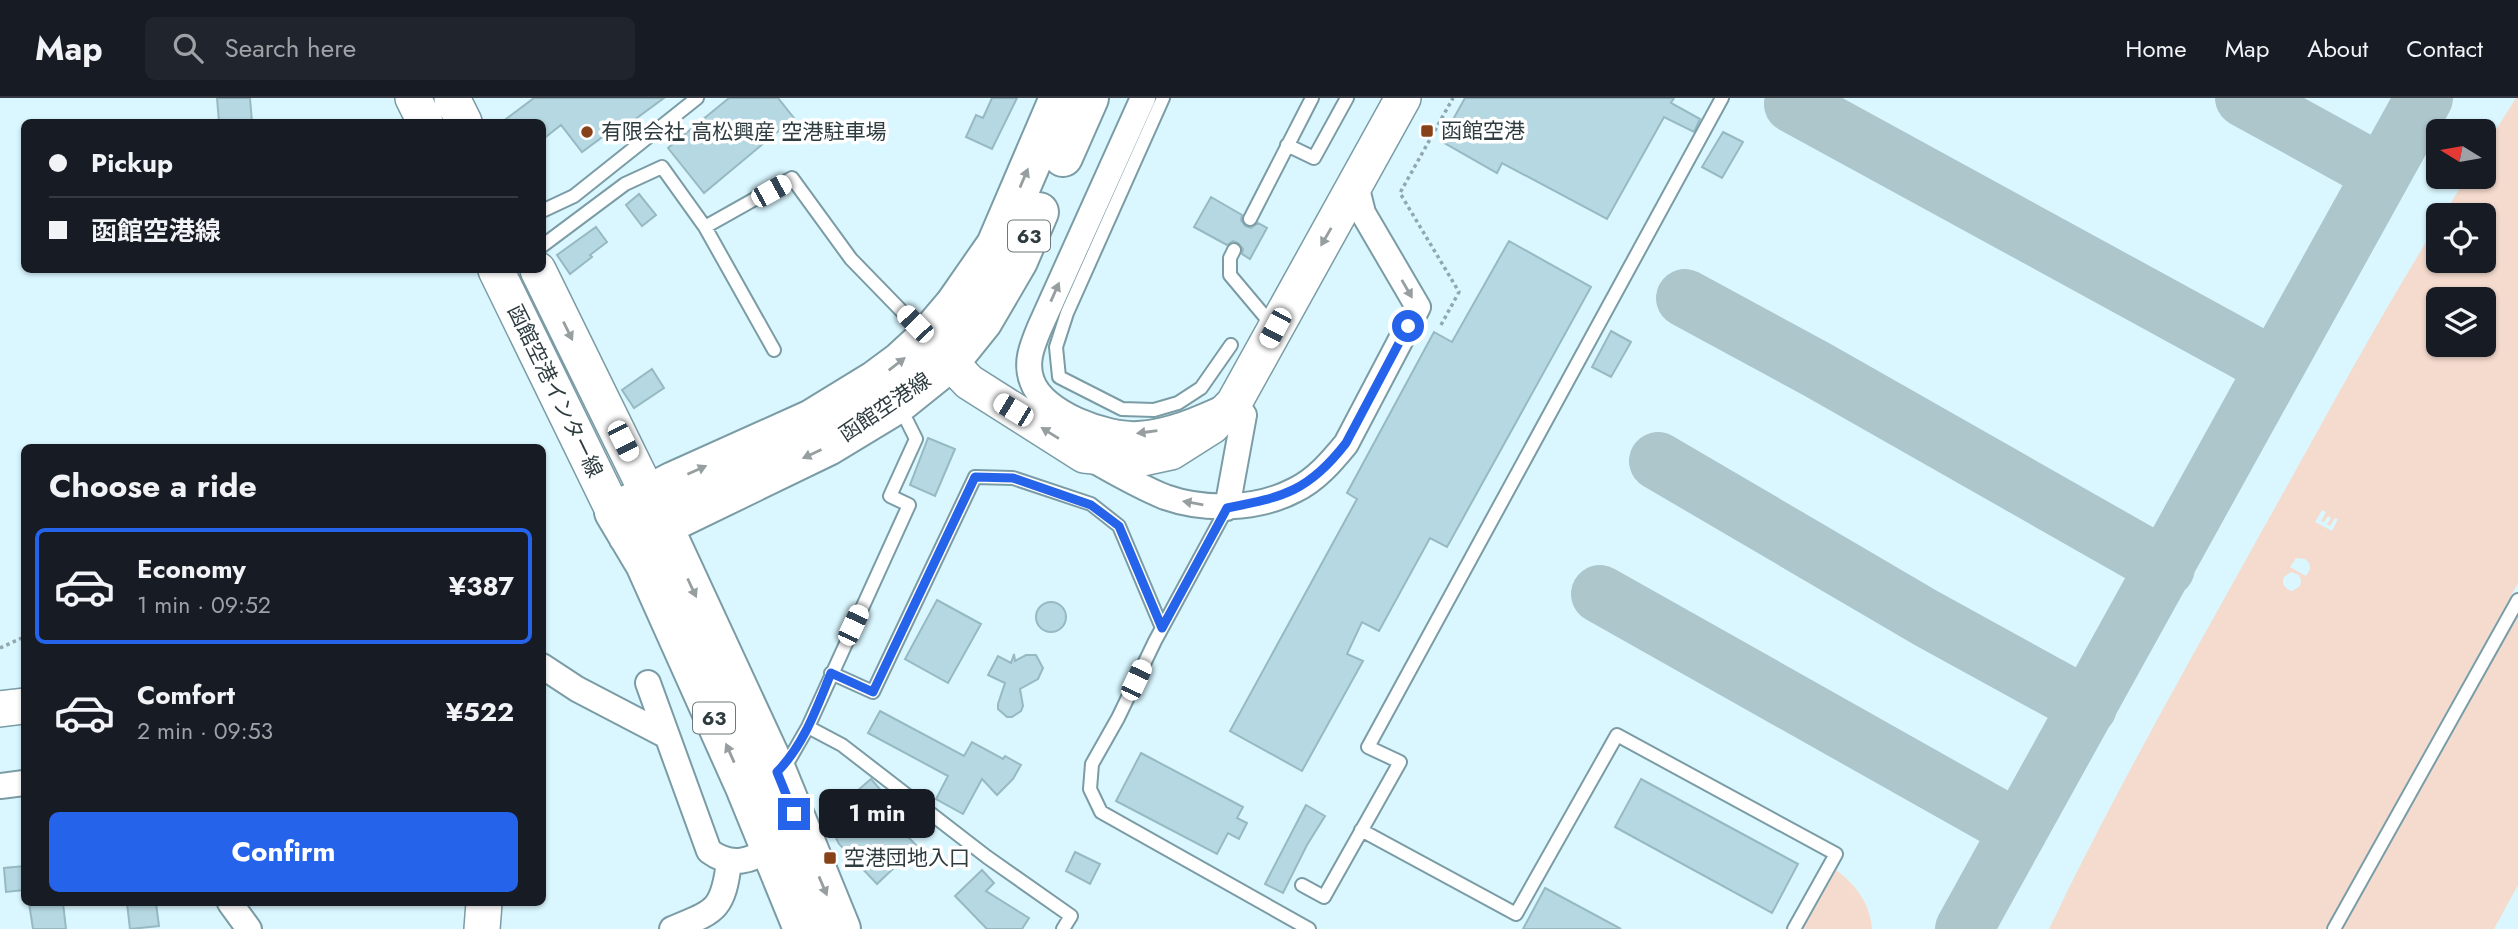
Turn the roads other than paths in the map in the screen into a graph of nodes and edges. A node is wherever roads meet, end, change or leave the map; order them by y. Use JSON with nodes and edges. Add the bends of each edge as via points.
{"nodes":[{"id":1,"x":413,"y":98,"type":"edge"},
{"id":2,"x":452,"y":98,"type":"edge"},
{"id":3,"x":697,"y":98,"type":"edge"},
{"id":4,"x":1059,"y":98,"type":"edge"},
{"id":5,"x":1089,"y":98,"type":"edge"},
{"id":6,"x":1143,"y":98,"type":"edge"},
{"id":7,"x":1163,"y":98,"type":"edge"},
{"id":8,"x":1312,"y":98,"type":"edge"},
{"id":9,"x":1348,"y":98,"type":"edge"},
{"id":10,"x":1403,"y":98,"type":"edge"},
{"id":11,"x":1722,"y":98,"type":"edge"},
{"id":12,"x":424,"y":119,"type":"edge"},
{"id":13,"x":462,"y":119,"type":"edge"},
{"id":14,"x":1287,"y":145,"type":"junction"},
{"id":15,"x":1356,"y":185,"type":"junction"},
{"id":16,"x":546,"y":209,"type":"edge"},
{"id":17,"x":1250,"y":219,"type":"dead end"},
{"id":18,"x":705,"y":227,"type":"junction"},
{"id":19,"x":546,"y":243,"type":"edge"},
{"id":20,"x":1234,"y":250,"type":"dead end"},
{"id":21,"x":498,"y":273,"type":"edge"},
{"id":22,"x":539,"y":273,"type":"edge"},
{"id":23,"x":1275,"y":328,"type":"junction"},
{"id":24,"x":1231,"y":345,"type":"dead end"},
{"id":25,"x":774,"y":350,"type":"dead end"},
{"id":26,"x":938,"y":350,"type":"junction"},
{"id":27,"x":1234,"y":403,"type":"junction"},
{"id":28,"x":907,"y":421,"type":"dead end"},
{"id":29,"x":1084,"y":455,"type":"junction"},
{"id":30,"x":1227,"y":508,"type":"junction"},
{"id":31,"x":638,"y":517,"type":"junction"},
{"id":32,"x":2518,"y":600,"type":"edge"},
{"id":33,"x":1162,"y":628,"type":"junction"},
{"id":34,"x":546,"y":669,"type":"edge"},
{"id":35,"x":831,"y":673,"type":"junction"},
{"id":36,"x":648,"y":683,"type":"dead end"},
{"id":37,"x":21,"y":706,"type":"edge"},
{"id":38,"x":0,"y":709,"type":"edge"},
{"id":39,"x":808,"y":727,"type":"junction"},
{"id":40,"x":667,"y":736,"type":"junction"},
{"id":41,"x":761,"y":779,"type":"junction"},
{"id":42,"x":21,"y":783,"type":"edge"},
{"id":43,"x":0,"y":786,"type":"edge"},
{"id":44,"x":1361,"y":830,"type":"junction"},
{"id":45,"x":786,"y":842,"type":"junction"},
{"id":46,"x":729,"y":862,"type":"junction"},
{"id":47,"x":1302,"y":885,"type":"dead end"},
{"id":48,"x":232,"y":906,"type":"edge"},
{"id":49,"x":484,"y":906,"type":"edge"},
{"id":50,"x":243,"y":928,"type":"edge"},
{"id":51,"x":482,"y":929,"type":"edge"},
{"id":52,"x":672,"y":929,"type":"edge"},
{"id":53,"x":803,"y":929,"type":"edge"},
{"id":54,"x":841,"y":929,"type":"edge"},
{"id":55,"x":1063,"y":929,"type":"edge"},
{"id":56,"x":1309,"y":929,"type":"edge"},
{"id":57,"x":1794,"y":929,"type":"edge"},
{"id":58,"x":2334,"y":929,"type":"edge"}],
"edges":[{"from":1,"to":12,"type":"street"},
{"from":2,"to":13,"type":"street"},
{"from":3,"to":16,"type":"lane","via":[[575,196]]},
{"from":26,"to":4,"type":"main road","name":"函館空港線","number":"63","one_way":true,"via":[[956,304],[996,245]]},
{"from":5,"to":26,"type":"main road","name":"函館空港線","number":"63","via":[[1018,261],[983,321]]},
{"from":27,"to":6,"type":"street","one_way":true,"via":[[1173,428],[1124,434],[1095,428],[1066,414],[1031,381],[1031,350],[1039,329]]},
{"from":7,"to":24,"type":"lane","via":[[1067,313],[1056,347],[1059,377],[1122,410],[1154,410],[1201,388]]},
{"from":8,"to":14,"type":"lane"},
{"from":9,"to":14,"type":"lane","via":[[1314,158]]},
{"from":10,"to":15,"type":"street"},
{"from":11,"to":44,"type":"lane","via":[[1368,747],[1400,762]]},
{"from":14,"to":17,"type":"lane"},
{"from":15,"to":23,"type":"street","one_way":true},
{"from":15,"to":30,"type":"street","one_way":true,"via":[[1363,213],[1418,307],[1333,460],[1295,491]]},
{"from":18,"to":19,"type":"lane","via":[[663,167],[625,184]]},
{"from":18,"to":25,"type":"lane"},
{"from":18,"to":26,"type":"lane","via":[[792,178],[852,259]]},
{"from":20,"to":23,"type":"lane","via":[[1230,275]]},
{"from":21,"to":31,"type":"street","name":"函館空港インター線"},
{"from":22,"to":31,"type":"street","name":"函館空港インター線","one_way":true},
{"from":23,"to":27,"type":"street"},
{"from":29,"to":26,"type":"street","one_way":true,"via":[[970,382]]},
{"from":26,"to":31,"type":"main road","name":"函館空港線","number":"63","via":[[899,403],[828,446]]},
{"from":27,"to":29,"type":"street","via":[[1212,426],[1171,452],[1134,460]]},
{"from":27,"to":30,"type":"street","via":[[1244,415]]},
{"from":28,"to":35,"type":"lane","via":[[916,439],[890,496],[909,505]]},
{"from":30,"to":29,"type":"street","one_way":true,"via":[[1168,498]]},
{"from":30,"to":33,"type":"lane"},
{"from":31,"to":41,"type":"main road","number":"63"},
{"from":32,"to":58,"type":"lane"},
{"from":33,"to":35,"type":"lane","via":[[1119,526],[1091,505],[1026,482],[975,477],[873,692]]},
{"from":33,"to":56,"type":"lane","via":[[1092,764],[1090,789],[1101,812]]},
{"from":34,"to":40,"type":"street"},
{"from":35,"to":39,"type":"lane"},
{"from":36,"to":40,"type":"street"},
{"from":37,"to":38,"type":"street"},
{"from":39,"to":41,"type":"lane","via":[[789,760]]},
{"from":39,"to":55,"type":"lane","via":[[842,745],[1071,916]]},
{"from":40,"to":46,"type":"street","via":[[709,851]]},
{"from":41,"to":45,"type":"main road","number":"63"},
{"from":42,"to":43,"type":"street"},
{"from":44,"to":47,"type":"lane","via":[[1324,897]]},
{"from":44,"to":57,"type":"lane","via":[[1516,914],[1617,735],[1836,854]]},
{"from":45,"to":46,"type":"street","via":[[740,862]]},
{"from":45,"to":53,"type":"main road","number":"63"},
{"from":45,"to":54,"type":"main road","number":"63","one_way":true},
{"from":46,"to":52,"type":"street","via":[[725,891],[717,906]]},
{"from":48,"to":50,"type":"street"},
{"from":49,"to":51,"type":"street"}]}
